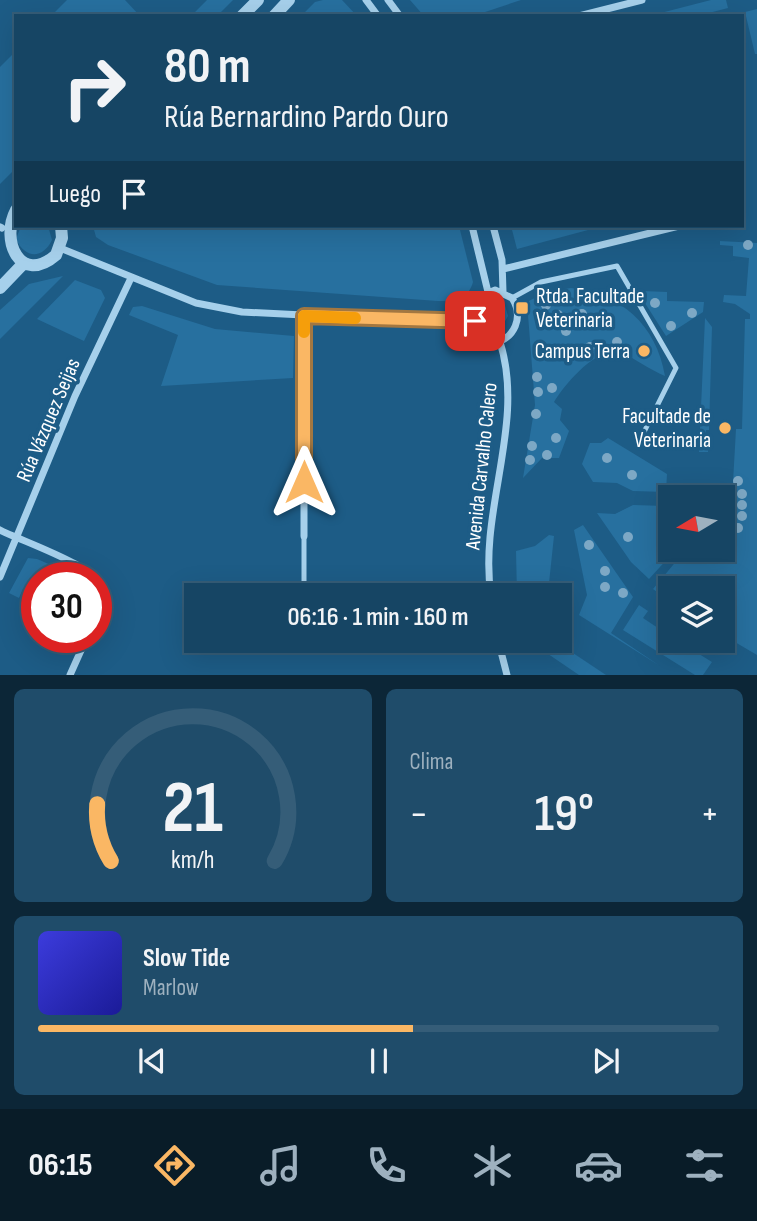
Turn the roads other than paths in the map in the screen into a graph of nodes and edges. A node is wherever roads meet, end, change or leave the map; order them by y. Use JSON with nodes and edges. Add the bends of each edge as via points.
{"nodes":[{"id":1,"x":258,"y":0,"type":"edge"},
{"id":2,"x":289,"y":0,"type":"edge"},
{"id":3,"x":642,"y":0,"type":"edge"},
{"id":4,"x":244,"y":14,"type":"edge"},
{"id":5,"x":276,"y":14,"type":"edge"},
{"id":6,"x":587,"y":14,"type":"edge"},
{"id":7,"x":14,"y":212,"type":"edge"},
{"id":8,"x":1,"y":228,"type":"edge"},
{"id":9,"x":61,"y":228,"type":"edge"},
{"id":10,"x":472,"y":228,"type":"edge"},
{"id":11,"x":494,"y":228,"type":"edge"},
{"id":12,"x":671,"y":228,"type":"edge"},
{"id":13,"x":60,"y":248,"type":"junction"},
{"id":14,"x":3,"y":254,"type":"edge"},
{"id":15,"x":22,"y":265,"type":"junction"},
{"id":16,"x":503,"y":269,"type":"junction"},
{"id":17,"x":131,"y":278,"type":"junction"},
{"id":18,"x":0,"y":288,"type":"edge"},
{"id":19,"x":488,"y":292,"type":"junction"},
{"id":20,"x":503,"y":292,"type":"junction"},
{"id":21,"x":512,"y":298,"type":"junction"},
{"id":22,"x":304,"y":316,"type":"junction"},
{"id":23,"x":475,"y":321,"type":"junction"},
{"id":24,"x":500,"y":342,"type":"junction"},
{"id":25,"x":642,"y":436,"type":"dead end"},
{"id":26,"x":0,"y":530,"type":"edge"},
{"id":27,"x":304,"y":536,"type":"joint"},
{"id":28,"x":17,"y":538,"type":"junction"},
{"id":29,"x":70,"y":562,"type":"edge"},
{"id":30,"x":0,"y":576,"type":"edge"},
{"id":31,"x":304,"y":583,"type":"edge"},
{"id":32,"x":491,"y":583,"type":"edge"},
{"id":33,"x":80,"y":653,"type":"edge"},
{"id":34,"x":501,"y":653,"type":"edge"},
{"id":35,"x":70,"y":675,"type":"edge"},
{"id":36,"x":507,"y":675,"type":"edge"}],
"edges":[{"from":1,"to":4,"type":"street"},
{"from":2,"to":5,"type":"street"},
{"from":3,"to":6,"type":"street"},
{"from":7,"to":8,"type":"street"},
{"from":8,"to":14,"type":"street"},
{"from":9,"to":13,"type":"street"},
{"from":10,"to":19,"type":"street"},
{"from":11,"to":16,"type":"street"},
{"from":12,"to":16,"type":"street"},
{"from":13,"to":15,"type":"street","via":[[48,262]]},
{"from":13,"to":17,"type":"street"},
{"from":14,"to":15,"type":"street"},
{"from":15,"to":18,"type":"street"},
{"from":16,"to":20,"type":"street"},
{"from":17,"to":22,"type":"street","via":[[196,303]]},
{"from":17,"to":28,"type":"street","name":"Rúa Vázquez Seijas","via":[[75,396]]},
{"from":19,"to":20,"type":"street"},
{"from":19,"to":23,"type":"street","via":[[477,307]]},
{"from":20,"to":21,"type":"street"},
{"from":21,"to":24,"type":"street","via":[[517,322]]},
{"from":21,"to":25,"type":"lane","via":[[541,282],[617,266],[676,368]]},
{"from":22,"to":23,"type":"street"},
{"from":22,"to":27,"type":"street"},
{"from":23,"to":24,"type":"street","via":[[486,340]]},
{"from":24,"to":32,"type":"street","name":"Avenida Carvalho Calero","via":[[508,377],[491,535]]},
{"from":26,"to":28,"type":"street"},
{"from":27,"to":31,"type":"lane"},
{"from":28,"to":29,"type":"street"},
{"from":28,"to":30,"type":"street","name":"Rúa Vázquez Seijas"},
{"from":33,"to":35,"type":"street"},
{"from":34,"to":36,"type":"street"}]}
